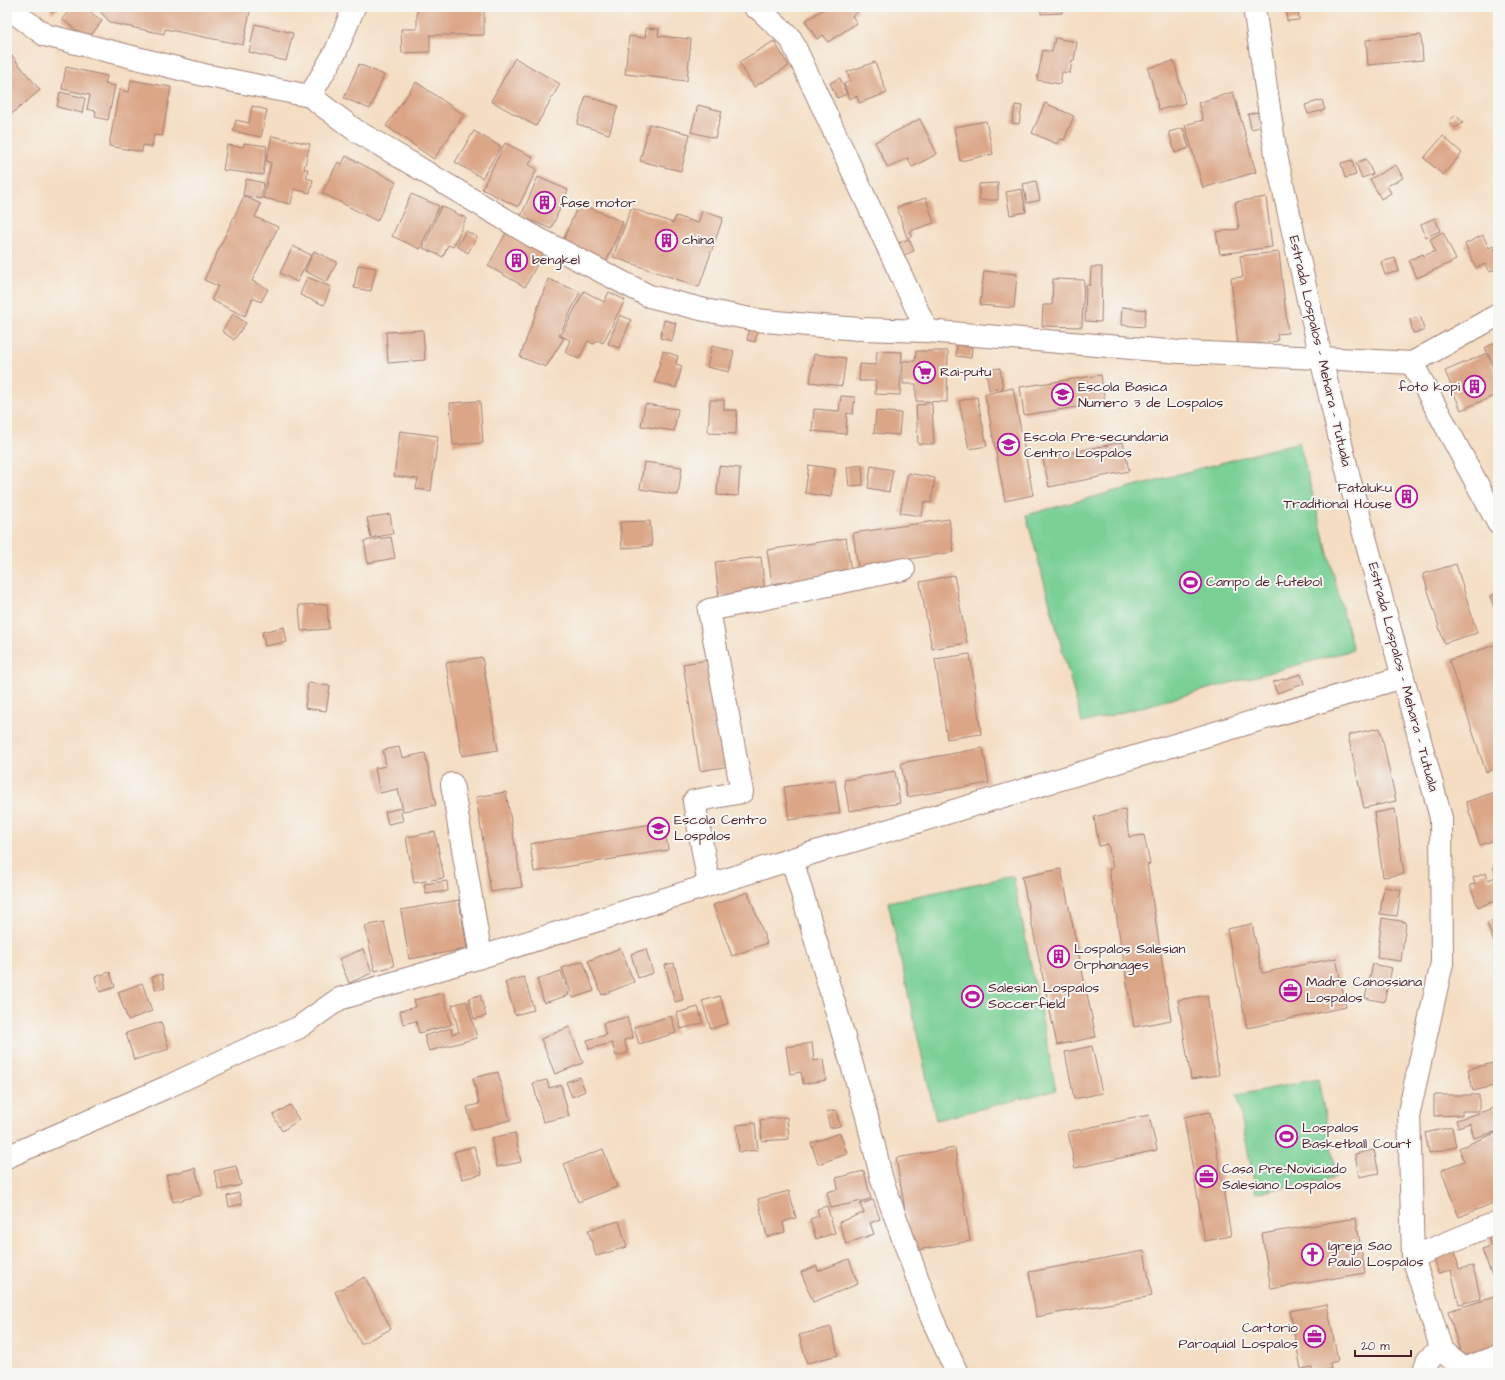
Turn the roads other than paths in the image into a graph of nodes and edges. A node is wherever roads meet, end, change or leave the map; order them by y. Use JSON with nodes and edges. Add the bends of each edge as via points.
{"nodes":[{"id":1,"x":9,"y":7,"type":"edge"},
{"id":2,"x":354,"y":7,"type":"edge"},
{"id":3,"x":756,"y":7,"type":"edge"},
{"id":4,"x":1254,"y":7,"type":"edge"},
{"id":5,"x":310,"y":96,"type":"junction"},
{"id":6,"x":1498,"y":315,"type":"edge"},
{"id":7,"x":927,"y":331,"type":"junction"},
{"id":8,"x":1321,"y":358,"type":"junction"},
{"id":9,"x":1412,"y":363,"type":"junction"},
{"id":10,"x":1498,"y":523,"type":"edge"},
{"id":11,"x":904,"y":569,"type":"dead end"},
{"id":12,"x":1403,"y":677,"type":"junction"},
{"id":13,"x":452,"y":784,"type":"dead end"},
{"id":14,"x":792,"y":859,"type":"junction"},
{"id":15,"x":709,"y":885,"type":"junction"},
{"id":16,"x":481,"y":957,"type":"junction"},
{"id":17,"x":7,"y":1157,"type":"edge"},
{"id":18,"x":1498,"y":1222,"type":"edge"},
{"id":19,"x":1413,"y":1258,"type":"junction"},
{"id":20,"x":1442,"y":1350,"type":"junction"},
{"id":21,"x":1498,"y":1356,"type":"edge"},
{"id":22,"x":1498,"y":1368,"type":"edge"},
{"id":23,"x":1471,"y":1372,"type":"edge"},
{"id":24,"x":957,"y":1373,"type":"edge"},
{"id":25,"x":1423,"y":1373,"type":"edge"}],
"edges":[{"from":1,"to":5,"type":"street","via":[[45,35],[204,75]]},
{"from":2,"to":5,"type":"street","via":[[336,51]]},
{"from":3,"to":7,"type":"street","via":[[791,39]]},
{"from":4,"to":8,"type":"street","name":"Estrada Lospalos - Mehara - Tutuala","via":[[1276,155]]},
{"from":5,"to":7,"type":"street","via":[[355,130],[533,236],[649,296],[756,320],[860,329]]},
{"from":6,"to":9,"type":"street"},
{"from":7,"to":8,"type":"street","via":[[1180,352]]},
{"from":8,"to":9,"type":"street"},
{"from":8,"to":12,"type":"street","name":"Estrada Lospalos - Mehara - Tutuala","via":[[1349,478]]},
{"from":9,"to":10,"type":"street"},
{"from":11,"to":15,"type":"street","via":[[710,610],[742,792],[694,801]]},
{"from":12,"to":14,"type":"street"},
{"from":12,"to":19,"type":"street","name":"Estrada Lospalos - Mehara - Tutuala","via":[[1441,818],[1442,963],[1409,1112]]},
{"from":13,"to":16,"type":"street"},
{"from":14,"to":15,"type":"street"},
{"from":14,"to":24,"type":"street","via":[[864,1105],[882,1180],[931,1316]]},
{"from":15,"to":16,"type":"street"},
{"from":16,"to":17,"type":"street","via":[[339,999],[298,1028]]},
{"from":18,"to":19,"type":"street"},
{"from":19,"to":20,"type":"street","name":"Estrada Lospalos - Mehara - Tutuala"},
{"from":20,"to":23,"type":"street"},
{"from":20,"to":25,"type":"street","via":[[1433,1354],[1426,1362]]},
{"from":21,"to":23,"type":"street"},
{"from":22,"to":23,"type":"street"}]}
